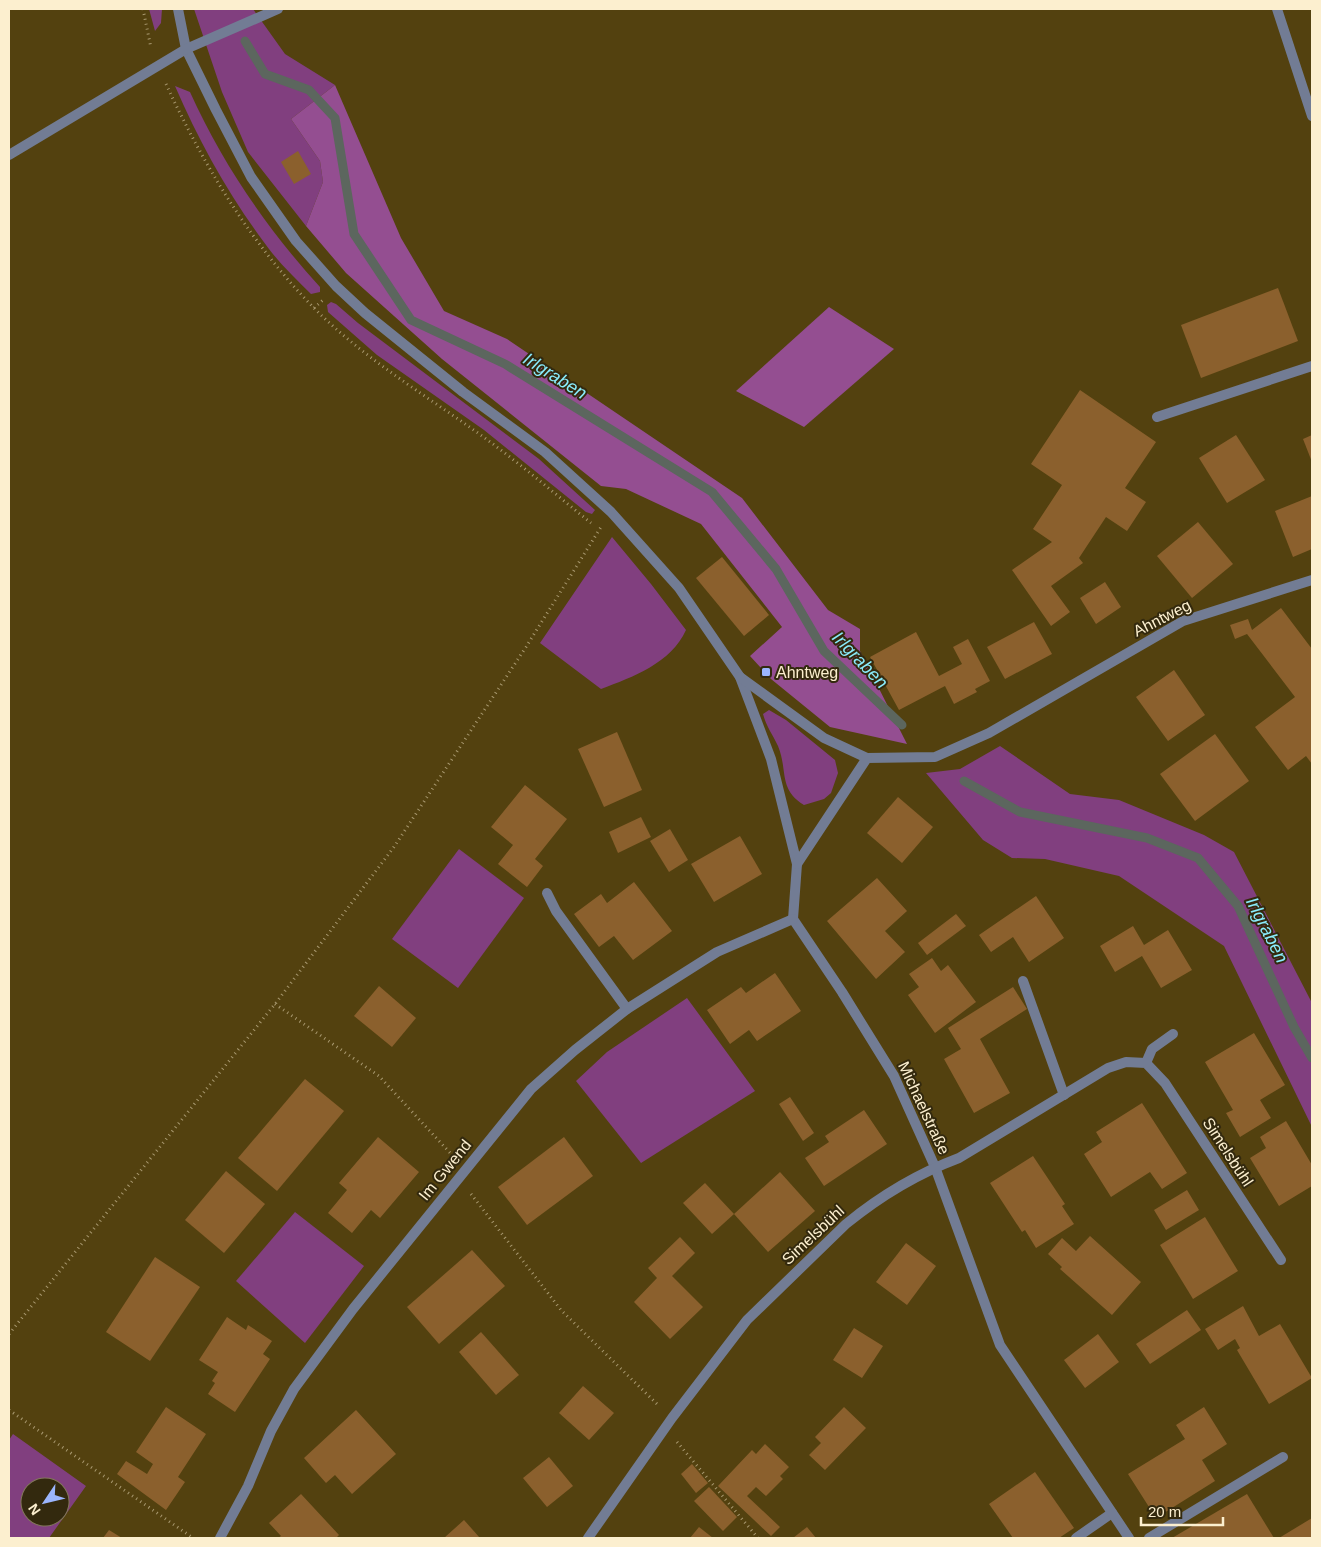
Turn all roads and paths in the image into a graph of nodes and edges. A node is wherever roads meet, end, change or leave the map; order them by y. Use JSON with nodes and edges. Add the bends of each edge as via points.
{"nodes":[{"id":1,"x":178,"y":9,"type":"edge"},
{"id":2,"x":278,"y":9,"type":"edge"},
{"id":3,"x":1277,"y":9,"type":"edge"},
{"id":4,"x":186,"y":49,"type":"junction"},
{"id":5,"x":1312,"y":116,"type":"edge"},
{"id":6,"x":9,"y":155,"type":"edge"},
{"id":7,"x":1312,"y":366,"type":"edge"},
{"id":8,"x":1157,"y":417,"type":"dead end"},
{"id":9,"x":611,"y":512,"type":"junction"},
{"id":10,"x":1312,"y":580,"type":"edge"},
{"id":11,"x":740,"y":677,"type":"junction"},
{"id":12,"x":867,"y":758,"type":"junction"},
{"id":13,"x":797,"y":864,"type":"junction"},
{"id":14,"x":547,"y":893,"type":"dead end"},
{"id":15,"x":793,"y":919,"type":"junction"},
{"id":16,"x":1023,"y":981,"type":"dead end"},
{"id":17,"x":275,"y":1004,"type":"junction"},
{"id":18,"x":627,"y":1009,"type":"junction"},
{"id":19,"x":1173,"y":1034,"type":"dead end"},
{"id":20,"x":1146,"y":1063,"type":"junction"},
{"id":21,"x":1064,"y":1095,"type":"junction"},
{"id":22,"x":935,"y":1167,"type":"junction"},
{"id":23,"x":465,"y":1169,"type":"junction"},
{"id":24,"x":1281,"y":1260,"type":"dead end"},
{"id":25,"x":9,"y":1334,"type":"edge"},
{"id":26,"x":9,"y":1410,"type":"edge"},
{"id":27,"x":672,"y":1418,"type":"junction"},
{"id":28,"x":666,"y":1428,"type":"junction"},
{"id":29,"x":1283,"y":1456,"type":"dead end"},
{"id":30,"x":1112,"y":1513,"type":"junction"},
{"id":31,"x":193,"y":1538,"type":"edge"},
{"id":32,"x":220,"y":1538,"type":"edge"},
{"id":33,"x":588,"y":1538,"type":"edge"},
{"id":34,"x":758,"y":1538,"type":"edge"},
{"id":35,"x":1076,"y":1538,"type":"edge"},
{"id":36,"x":1128,"y":1538,"type":"edge"},
{"id":37,"x":1149,"y":1538,"type":"edge"}],
"edges":[{"from":1,"to":4,"type":"street"},
{"from":2,"to":4,"type":"street"},
{"from":3,"to":5,"type":"street"},
{"from":4,"to":6,"type":"street"},
{"from":4,"to":9,"type":"street","via":[[251,177],[296,241],[336,286],[364,313],[463,392],[545,452]]},
{"from":7,"to":8,"type":"street"},
{"from":9,"to":11,"type":"street","via":[[679,588]]},
{"from":9,"to":17,"type":"path","via":[[394,846]]},
{"from":10,"to":12,"type":"street","name":"Ahntweg","via":[[1183,621],[989,734],[935,757]]},
{"from":11,"to":12,"type":"street","name":"Ahntweg","via":[[824,738]]},
{"from":11,"to":13,"type":"street","via":[[772,759]]},
{"from":12,"to":13,"type":"street"},
{"from":13,"to":15,"type":"street"},
{"from":14,"to":18,"type":"street","via":[[556,911]]},
{"from":15,"to":18,"type":"street","name":"Im Gwend","via":[[717,952]]},
{"from":15,"to":22,"type":"street","name":"Michaelstraße","via":[[894,1076]]},
{"from":16,"to":21,"type":"street"},
{"from":17,"to":23,"type":"path","via":[[379,1076]]},
{"from":17,"to":25,"type":"path"},
{"from":18,"to":23,"type":"street","name":"Im Gwend","via":[[531,1089]]},
{"from":19,"to":20,"type":"street","via":[[1152,1050]]},
{"from":20,"to":21,"type":"street","name":"Simelsbühl","via":[[1126,1062],[1108,1068]]},
{"from":20,"to":24,"type":"street","name":"Simelsbühl","via":[[1165,1083]]},
{"from":21,"to":22,"type":"street","name":"Simelsbühl","via":[[959,1158]]},
{"from":22,"to":27,"type":"street","name":"Simelsbühl","via":[[859,1214],[762,1304]]},
{"from":22,"to":30,"type":"street","name":"Michaelstraße","via":[[1000,1345]]},
{"from":23,"to":27,"type":"path","via":[[471,1194],[561,1310]]},
{"from":23,"to":32,"type":"street","name":"Im Gwend","via":[[353,1309],[294,1389]]},
{"from":26,"to":31,"type":"path"},
{"from":27,"to":28,"type":"street","name":"Simelsbühl"},
{"from":28,"to":33,"type":"street","name":"Simelsbühl"},
{"from":28,"to":34,"type":"path"},
{"from":29,"to":37,"type":"street"},
{"from":30,"to":35,"type":"street"},
{"from":30,"to":36,"type":"street","name":"Michaelstraße"}]}
